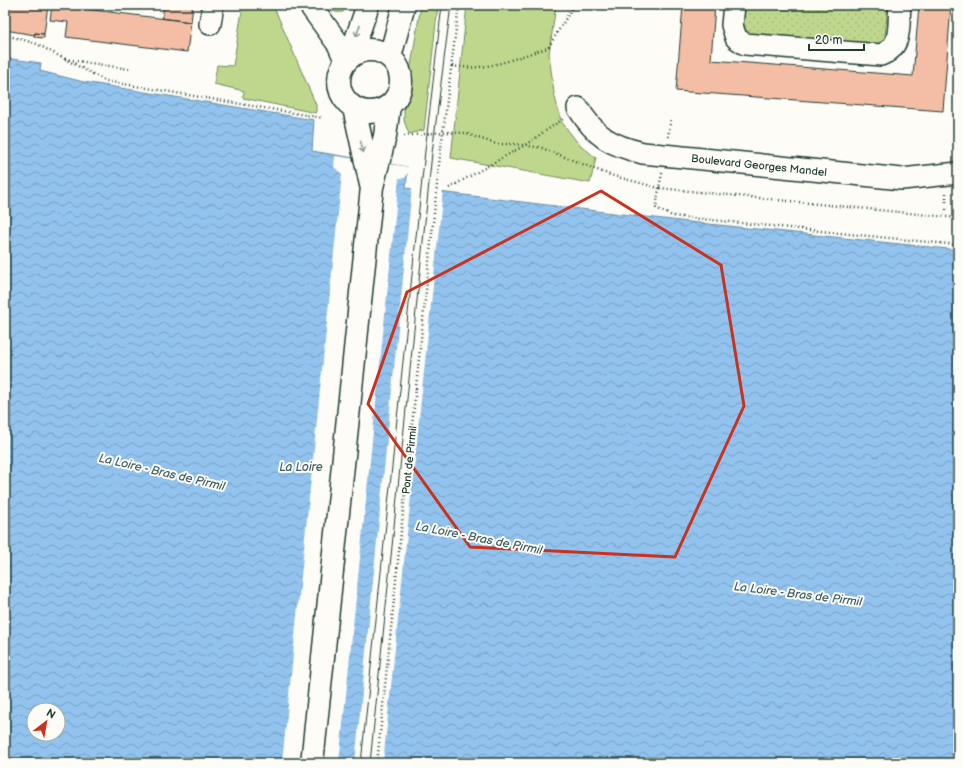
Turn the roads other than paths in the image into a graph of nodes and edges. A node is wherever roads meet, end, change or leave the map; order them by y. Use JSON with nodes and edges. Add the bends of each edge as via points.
{"nodes":[{"id":1,"x":310,"y":5,"type":"edge"},
{"id":2,"x":368,"y":5,"type":"edge"},
{"id":3,"x":404,"y":5,"type":"edge"},
{"id":4,"x":734,"y":5,"type":"edge"},
{"id":5,"x":900,"y":5,"type":"edge"},
{"id":6,"x":390,"y":58,"type":"junction"},
{"id":7,"x":348,"y":59,"type":"junction"},
{"id":8,"x":388,"y":106,"type":"junction"},
{"id":9,"x":354,"y":108,"type":"junction"},
{"id":10,"x":578,"y":108,"type":"road end"},
{"id":11,"x":958,"y":173,"type":"edge"},
{"id":12,"x":372,"y":187,"type":"junction"},
{"id":13,"x":312,"y":763,"type":"edge"}],
"edges":[{"from":1,"to":7,"type":"main road"},
{"from":2,"to":7,"type":"main road","one_way":true},
{"from":3,"to":6,"type":"main road"},
{"from":4,"to":5,"type":"street","via":[[732,25],[736,38],[745,44],[881,55],[890,52],[897,42]]},
{"from":6,"to":7,"type":"main road","via":[[370,50]]},
{"from":6,"to":8,"type":"main road","via":[[399,70],[401,86],[394,101]]},
{"from":7,"to":9,"type":"main road","via":[[340,73],[339,86],[344,99]]},
{"from":8,"to":9,"type":"main road","via":[[374,112]]},
{"from":8,"to":12,"type":"main road","via":[[385,136]]},
{"from":9,"to":12,"type":"main road","one_way":true},
{"from":10,"to":11,"type":"street","name":"Boulevard Georges Mandel","via":[[598,135],[610,142],[643,153],[902,179]]},
{"from":12,"to":13,"type":"main road"}]}
